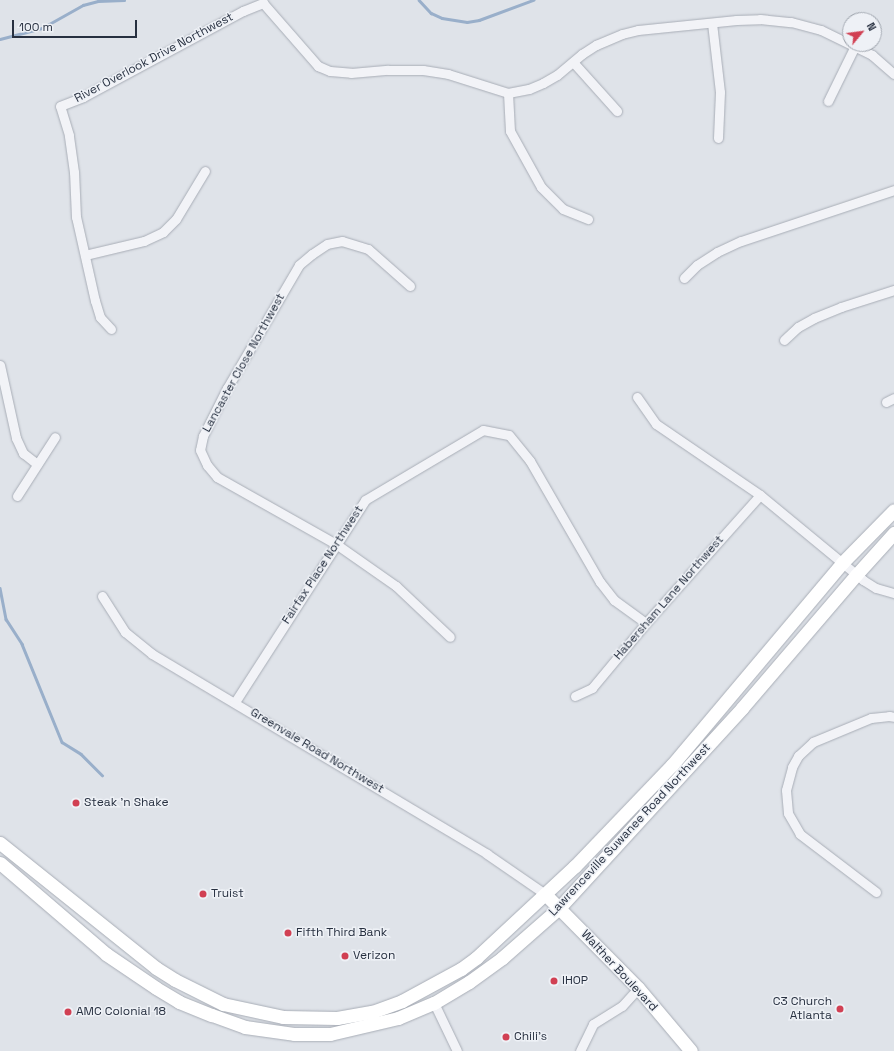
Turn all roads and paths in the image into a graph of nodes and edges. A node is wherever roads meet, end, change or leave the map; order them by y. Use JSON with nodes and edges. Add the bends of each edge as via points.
{"nodes":[{"id":1,"x":712,"y":23,"type":"junction"},
{"id":2,"x":842,"y":41,"type":"edge"},
{"id":3,"x":852,"y":52,"type":"edge"},
{"id":4,"x":864,"y":52,"type":"edge"},
{"id":5,"x":573,"y":62,"type":"junction"},
{"id":6,"x":894,"y":74,"type":"edge"},
{"id":7,"x":508,"y":93,"type":"junction"},
{"id":8,"x":828,"y":101,"type":"dead end"},
{"id":9,"x":617,"y":111,"type":"dead end"},
{"id":10,"x":718,"y":138,"type":"dead end"},
{"id":11,"x":205,"y":171,"type":"dead end"},
{"id":12,"x":894,"y":190,"type":"edge"},
{"id":13,"x":588,"y":219,"type":"dead end"},
{"id":14,"x":85,"y":255,"type":"junction"},
{"id":15,"x":684,"y":278,"type":"dead end"},
{"id":16,"x":410,"y":286,"type":"dead end"},
{"id":17,"x":894,"y":290,"type":"edge"},
{"id":18,"x":111,"y":329,"type":"dead end"},
{"id":19,"x":784,"y":340,"type":"dead end"},
{"id":20,"x":0,"y":365,"type":"edge"},
{"id":21,"x":3,"y":391,"type":"edge"},
{"id":22,"x":637,"y":397,"type":"dead end"},
{"id":23,"x":55,"y":437,"type":"dead end"},
{"id":24,"x":37,"y":464,"type":"junction"},
{"id":25,"x":760,"y":495,"type":"junction"},
{"id":26,"x":17,"y":496,"type":"dead end"},
{"id":27,"x":894,"y":510,"type":"edge"},
{"id":28,"x":894,"y":533,"type":"edge"},
{"id":29,"x":336,"y":544,"type":"junction"},
{"id":30,"x":842,"y":563,"type":"junction"},
{"id":31,"x":856,"y":574,"type":"junction"},
{"id":32,"x":894,"y":593,"type":"edge"},
{"id":33,"x":102,"y":596,"type":"dead end"},
{"id":34,"x":646,"y":623,"type":"junction"},
{"id":35,"x":450,"y":637,"type":"dead end"},
{"id":36,"x":575,"y":696,"type":"dead end"},
{"id":37,"x":235,"y":702,"type":"junction"},
{"id":38,"x":894,"y":717,"type":"edge"},
{"id":39,"x":0,"y":843,"type":"edge"},
{"id":40,"x":0,"y":863,"type":"edge"},
{"id":41,"x":876,"y":892,"type":"dead end"},
{"id":42,"x":545,"y":894,"type":"junction"},
{"id":43,"x":559,"y":908,"type":"junction"},
{"id":44,"x":638,"y":988,"type":"junction"},
{"id":45,"x":434,"y":1003,"type":"junction"},
{"id":46,"x":457,"y":1051,"type":"edge"},
{"id":47,"x":580,"y":1051,"type":"edge"},
{"id":48,"x":691,"y":1051,"type":"edge"}],
"edges":[{"from":1,"to":2,"type":"street","name":"River Overlook Drive Northwest","via":[[760,19],[791,22],[821,30]]},
{"from":1,"to":5,"type":"street","name":"River Overlook Drive Northwest","via":[[638,30],[622,34],[596,45]]},
{"from":1,"to":10,"type":"street","via":[[720,92]]},
{"from":3,"to":8,"type":"street"},
{"from":4,"to":6,"type":"street","name":"River Overlook Drive Northwest","via":[[872,55]]},
{"from":5,"to":7,"type":"street","name":"River Overlook Drive Northwest","via":[[543,83],[530,89]]},
{"from":5,"to":9,"type":"street"},
{"from":7,"to":13,"type":"street","via":[[510,131],[541,187],[563,209]]},
{"from":7,"to":14,"type":"street","name":"River Overlook Drive Northwest","via":[[448,74],[423,70],[351,73],[330,71],[318,66],[263,3],[83,97],[60,106],[69,135],[76,217]]},
{"from":11,"to":14,"type":"street","via":[[176,219],[162,232],[144,241]]},
{"from":12,"to":15,"type":"street","via":[[741,241],[717,252],[697,265]]},
{"from":14,"to":18,"type":"street","name":"River Overlook Drive Northwest","via":[[100,317]]},
{"from":16,"to":29,"type":"street","name":"Lancaster Close Northwest","via":[[368,249],[342,241],[327,244],[312,254],[299,265],[227,388],[203,436],[200,450],[207,465],[217,477]]},
{"from":17,"to":19,"type":"street","via":[[814,318],[798,327]]},
{"from":20,"to":21,"type":"street"},
{"from":21,"to":24,"type":"street","via":[[16,438],[23,452]]},
{"from":22,"to":25,"type":"street","via":[[656,424]]},
{"from":23,"to":24,"type":"street"},
{"from":24,"to":26,"type":"street"},
{"from":25,"to":30,"type":"street"},
{"from":25,"to":34,"type":"street","name":"Habersham Lane Northwest"},
{"from":27,"to":30,"type":"main road","name":"Lawrenceville Suwanee Road Northwest"},
{"from":28,"to":31,"type":"main road","name":"Lawrenceville Suwanee Road Northwest"},
{"from":29,"to":34,"type":"street","name":"Fairfax Place Northwest","via":[[365,500],[483,430],[509,435],[530,461],[600,582],[614,600]]},
{"from":29,"to":35,"type":"street","name":"Lancaster Close Northwest","via":[[396,586]]},
{"from":29,"to":37,"type":"street","name":"Fairfax Place Northwest"},
{"from":30,"to":31,"type":"street"},
{"from":30,"to":42,"type":"main road","name":"Lawrenceville Suwanee Road Northwest","via":[[672,765]]},
{"from":31,"to":32,"type":"street","via":[[876,588]]},
{"from":31,"to":43,"type":"main road","name":"Lawrenceville Suwanee Road Northwest","via":[[742,708]]},
{"from":33,"to":37,"type":"street","name":"Greenvale Road Northwest","via":[[125,632],[152,654]]},
{"from":34,"to":36,"type":"street","name":"Habersham Lane Northwest","via":[[592,688]]},
{"from":37,"to":42,"type":"street","name":"Greenvale Road Northwest","via":[[487,854]]},
{"from":38,"to":41,"type":"street","via":[[872,718],[813,742],[798,756],[786,790],[788,813],[800,834]]},
{"from":39,"to":42,"type":"main road","name":"Lawrenceville Suwanee Road Northwest","via":[[175,980],[224,1004],[283,1017],[337,1018],[372,1012],[402,1001],[476,958]]},
{"from":40,"to":45,"type":"main road","name":"Lawrenceville Suwanee Road Northwest","via":[[106,954],[156,988],[186,1004],[245,1027],[286,1034],[330,1034],[398,1018]]},
{"from":42,"to":43,"type":"main road","name":"Walther Boulevard"},
{"from":43,"to":44,"type":"main road","name":"Walther Boulevard"},
{"from":43,"to":45,"type":"main road","name":"Lawrenceville Suwanee Road Northwest","via":[[496,962]]},
{"from":44,"to":47,"type":"street","via":[[622,1006],[593,1024]]},
{"from":44,"to":48,"type":"main road","name":"Walther Boulevard"},
{"from":45,"to":46,"type":"street"}]}
